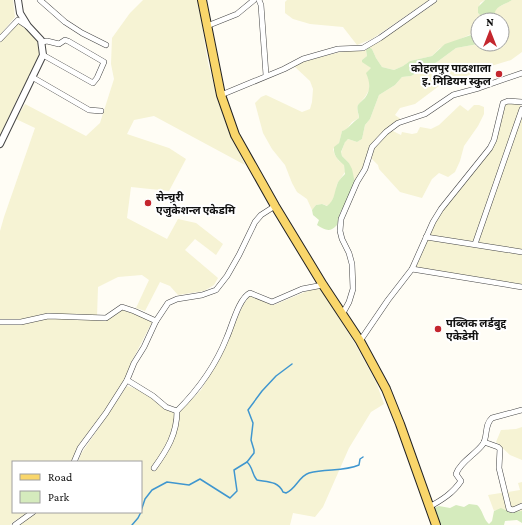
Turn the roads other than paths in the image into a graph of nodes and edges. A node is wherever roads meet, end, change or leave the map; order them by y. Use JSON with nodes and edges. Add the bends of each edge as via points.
{"nodes":[{"id":1,"x":18,"y":0,"type":"edge"},
{"id":2,"x":40,"y":0,"type":"edge"},
{"id":3,"x":202,"y":0,"type":"edge"},
{"id":4,"x":254,"y":0,"type":"edge"},
{"id":5,"x":259,"y":0,"type":"edge"},
{"id":6,"x":434,"y":0,"type":"edge"},
{"id":7,"x":28,"y":26,"type":"junction"},
{"id":8,"x":207,"y":26,"type":"junction"},
{"id":9,"x":0,"y":39,"type":"edge"},
{"id":10,"x":42,"y":42,"type":"junction"},
{"id":11,"x":106,"y":45,"type":"dead end"},
{"id":12,"x":43,"y":55,"type":"junction"},
{"id":13,"x":522,"y":73,"type":"edge"},
{"id":14,"x":266,"y":76,"type":"junction"},
{"id":15,"x":32,"y":77,"type":"junction"},
{"id":16,"x":221,"y":95,"type":"junction"},
{"id":17,"x":522,"y":102,"type":"edge"},
{"id":18,"x":522,"y":109,"type":"edge"},
{"id":19,"x":101,"y":111,"type":"dead end"},
{"id":20,"x":0,"y":144,"type":"edge"},
{"id":21,"x":275,"y":206,"type":"junction"},
{"id":22,"x":426,"y":237,"type":"junction"},
{"id":23,"x":475,"y":244,"type":"junction"},
{"id":24,"x":522,"y":252,"type":"edge"},
{"id":25,"x":412,"y":269,"type":"junction"},
{"id":26,"x":323,"y":284,"type":"junction"},
{"id":27,"x":522,"y":287,"type":"edge"},
{"id":28,"x":342,"y":313,"type":"junction"},
{"id":29,"x":156,"y":321,"type":"junction"},
{"id":30,"x":0,"y":322,"type":"edge"},
{"id":31,"x":360,"y":341,"type":"junction"},
{"id":32,"x":127,"y":380,"type":"junction"},
{"id":33,"x":522,"y":410,"type":"edge"},
{"id":34,"x":177,"y":411,"type":"junction"},
{"id":35,"x":484,"y":442,"type":"junction"},
{"id":36,"x":74,"y":461,"type":"edge"},
{"id":37,"x":154,"y":468,"type":"dead end"},
{"id":38,"x":522,"y":506,"type":"edge"},
{"id":39,"x":430,"y":509,"type":"junction"},
{"id":40,"x":32,"y":513,"type":"edge"},
{"id":41,"x":15,"y":525,"type":"edge"},
{"id":42,"x":436,"y":525,"type":"edge"}],
"edges":[{"from":1,"to":7,"type":"street","via":[[20,12]]},
{"from":2,"to":11,"type":"street","via":[[65,22]]},
{"from":3,"to":8,"type":"main road"},
{"from":4,"to":8,"type":"street","via":[[237,14]]},
{"from":5,"to":14,"type":"street"},
{"from":6,"to":14,"type":"street","via":[[363,48],[338,49],[303,59]]},
{"from":7,"to":9,"type":"street","via":[[18,20]]},
{"from":7,"to":10,"type":"street"},
{"from":8,"to":16,"type":"main road"},
{"from":10,"to":12,"type":"street"},
{"from":10,"to":12,"type":"street","via":[[59,44],[64,40],[68,41],[104,62],[93,83]]},
{"from":12,"to":15,"type":"street"},
{"from":13,"to":28,"type":"street","via":[[453,95],[425,114],[398,124],[386,132],[372,148],[341,219],[340,231],[352,264],[353,289]]},
{"from":14,"to":16,"type":"street"},
{"from":15,"to":19,"type":"street","via":[[89,110]]},
{"from":15,"to":20,"type":"street"},
{"from":16,"to":21,"type":"main road","via":[[235,135]]},
{"from":17,"to":22,"type":"street","via":[[503,103],[490,148],[441,209]]},
{"from":18,"to":23,"type":"street"},
{"from":21,"to":26,"type":"main road"},
{"from":21,"to":29,"type":"street","via":[[255,222],[228,276],[216,290],[202,296],[168,303]]},
{"from":22,"to":23,"type":"street"},
{"from":22,"to":25,"type":"street"},
{"from":23,"to":24,"type":"street"},
{"from":25,"to":27,"type":"street"},
{"from":25,"to":31,"type":"street"},
{"from":26,"to":28,"type":"main road"},
{"from":26,"to":34,"type":"street","via":[[302,289],[272,302],[250,293],[247,295],[239,307],[214,364],[200,386]]},
{"from":28,"to":31,"type":"main road"},
{"from":29,"to":30,"type":"street","via":[[122,307],[106,318],[48,316],[21,322]]},
{"from":29,"to":32,"type":"street"},
{"from":31,"to":39,"type":"main road","via":[[386,389]]},
{"from":32,"to":34,"type":"street","via":[[166,407]]},
{"from":32,"to":36,"type":"street","via":[[80,448]]},
{"from":33,"to":35,"type":"street","via":[[492,418],[488,422]]},
{"from":34,"to":37,"type":"street","via":[[171,441]]},
{"from":35,"to":38,"type":"street","via":[[500,449],[499,468],[509,509]]},
{"from":35,"to":39,"type":"street","via":[[458,470],[456,474],[461,481],[458,486]]},
{"from":39,"to":42,"type":"main road"},
{"from":40,"to":41,"type":"street"}]}
